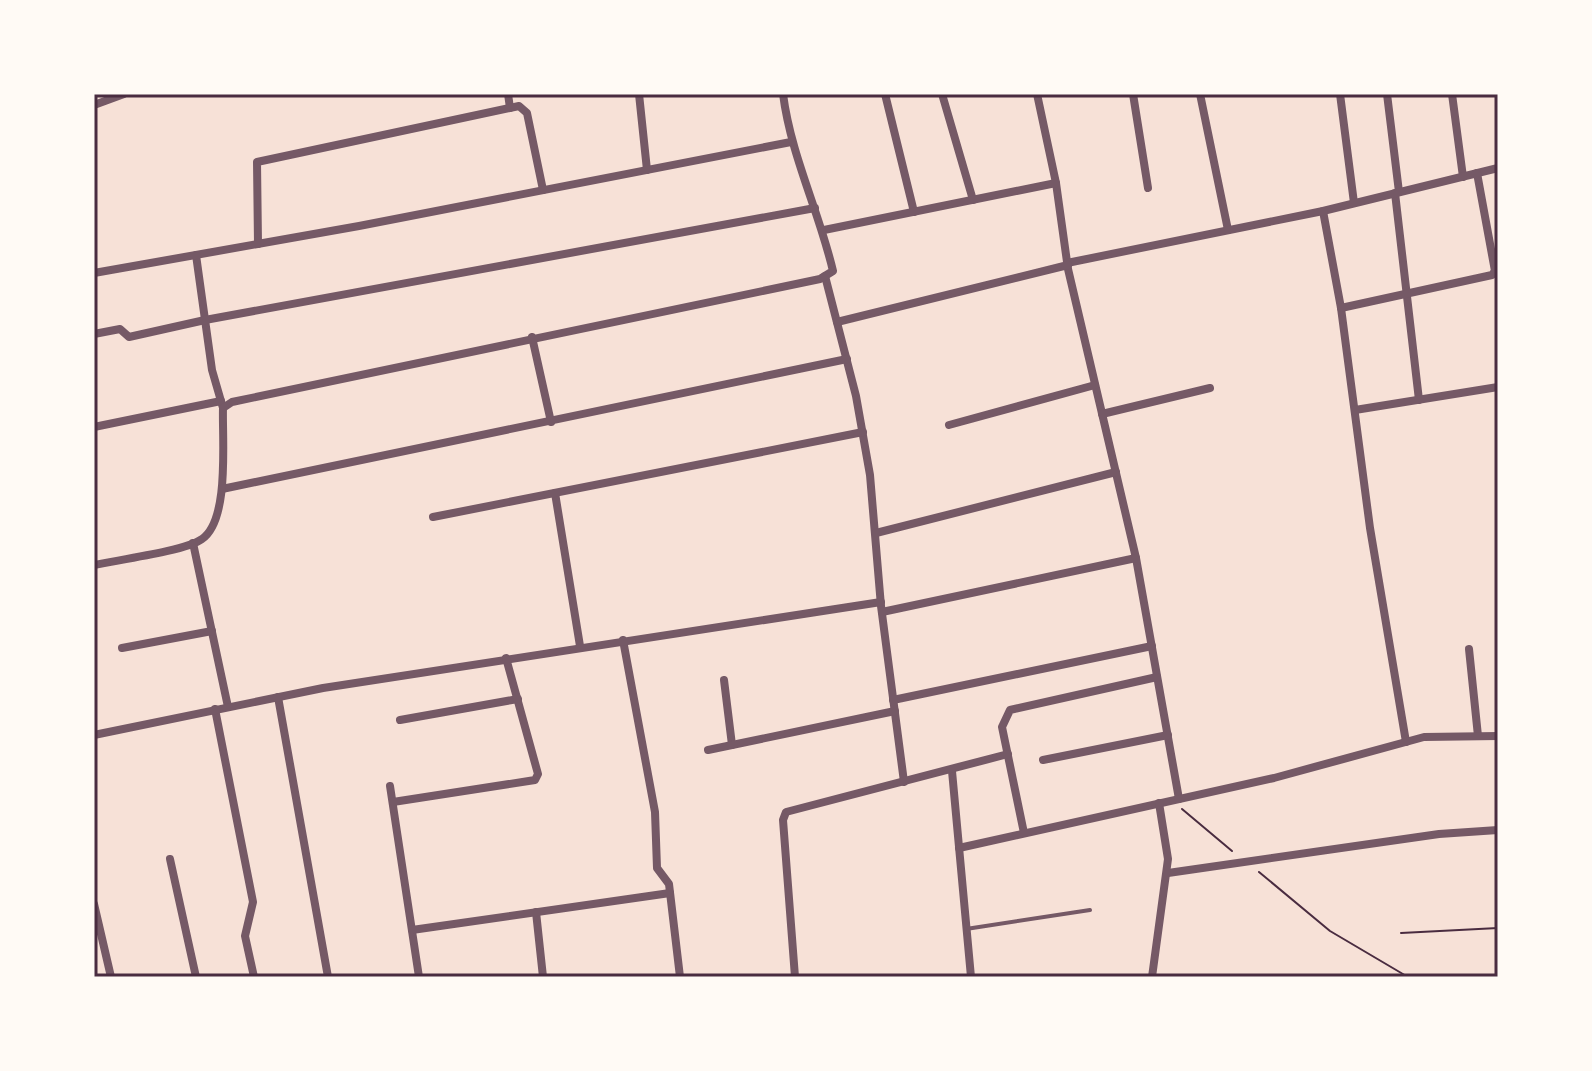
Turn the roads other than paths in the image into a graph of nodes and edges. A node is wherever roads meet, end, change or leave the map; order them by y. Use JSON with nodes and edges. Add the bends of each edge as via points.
{"nodes":[{"id":1,"x":124,"y":94,"type":"edge"},
{"id":2,"x":508,"y":94,"type":"edge"},
{"id":3,"x":639,"y":94,"type":"edge"},
{"id":4,"x":783,"y":94,"type":"edge"},
{"id":5,"x":885,"y":94,"type":"edge"},
{"id":6,"x":942,"y":94,"type":"edge"},
{"id":7,"x":1037,"y":94,"type":"edge"},
{"id":8,"x":1133,"y":94,"type":"edge"},
{"id":9,"x":1200,"y":94,"type":"edge"},
{"id":10,"x":1340,"y":94,"type":"edge"},
{"id":11,"x":1387,"y":94,"type":"edge"},
{"id":12,"x":1452,"y":94,"type":"edge"},
{"id":13,"x":94,"y":105,"type":"edge"},
{"id":14,"x":510,"y":108,"type":"junction"},
{"id":15,"x":791,"y":142,"type":"junction"},
{"id":16,"x":1498,"y":168,"type":"edge"},
{"id":17,"x":647,"y":170,"type":"junction"},
{"id":18,"x":1477,"y":173,"type":"junction"},
{"id":19,"x":1463,"y":177,"type":"junction"},
{"id":20,"x":1056,"y":183,"type":"junction"},
{"id":21,"x":1148,"y":188,"type":"dead end"},
{"id":22,"x":543,"y":190,"type":"junction"},
{"id":23,"x":1397,"y":192,"type":"junction"},
{"id":24,"x":973,"y":200,"type":"junction"},
{"id":25,"x":1354,"y":203,"type":"junction"},
{"id":26,"x":815,"y":208,"type":"junction"},
{"id":27,"x":1323,"y":211,"type":"junction"},
{"id":28,"x":914,"y":212,"type":"junction"},
{"id":29,"x":824,"y":230,"type":"junction"},
{"id":30,"x":1228,"y":230,"type":"junction"},
{"id":31,"x":258,"y":244,"type":"junction"},
{"id":32,"x":196,"y":255,"type":"junction"},
{"id":33,"x":1068,"y":264,"type":"junction"},
{"id":34,"x":94,"y":273,"type":"edge"},
{"id":35,"x":825,"y":276,"type":"junction"},
{"id":36,"x":1408,"y":295,"type":"junction"},
{"id":37,"x":1341,"y":308,"type":"junction"},
{"id":38,"x":205,"y":320,"type":"junction"},
{"id":39,"x":837,"y":322,"type":"junction"},
{"id":40,"x":94,"y":334,"type":"edge"},
{"id":41,"x":532,"y":337,"type":"junction"},
{"id":42,"x":847,"y":359,"type":"junction"},
{"id":43,"x":1095,"y":385,"type":"junction"},
{"id":44,"x":1498,"y":387,"type":"edge"},
{"id":45,"x":1210,"y":388,"type":"dead end"},
{"id":46,"x":1419,"y":400,"type":"junction"},
{"id":47,"x":222,"y":405,"type":"junction"},
{"id":48,"x":1355,"y":410,"type":"junction"},
{"id":49,"x":1102,"y":414,"type":"junction"},
{"id":50,"x":551,"y":422,"type":"junction"},
{"id":51,"x":949,"y":425,"type":"dead end"},
{"id":52,"x":94,"y":427,"type":"edge"},
{"id":53,"x":863,"y":432,"type":"junction"},
{"id":54,"x":1116,"y":472,"type":"junction"},
{"id":55,"x":222,"y":489,"type":"junction"},
{"id":56,"x":555,"y":493,"type":"junction"},
{"id":57,"x":433,"y":517,"type":"dead end"},
{"id":58,"x":876,"y":533,"type":"junction"},
{"id":59,"x":193,"y":543,"type":"junction"},
{"id":60,"x":1136,"y":558,"type":"junction"},
{"id":61,"x":94,"y":565,"type":"edge"},
{"id":62,"x":881,"y":602,"type":"junction"},
{"id":63,"x":882,"y":612,"type":"junction"},
{"id":64,"x":212,"y":631,"type":"junction"},
{"id":65,"x":623,"y":640,"type":"junction"},
{"id":66,"x":580,"y":646,"type":"junction"},
{"id":67,"x":1152,"y":646,"type":"junction"},
{"id":68,"x":122,"y":648,"type":"dead end"},
{"id":69,"x":1469,"y":649,"type":"dead end"},
{"id":70,"x":506,"y":658,"type":"junction"},
{"id":71,"x":1157,"y":677,"type":"junction"},
{"id":72,"x":724,"y":680,"type":"dead end"},
{"id":73,"x":278,"y":697,"type":"junction"},
{"id":74,"x":518,"y":699,"type":"junction"},
{"id":75,"x":893,"y":700,"type":"junction"},
{"id":76,"x":228,"y":707,"type":"junction"},
{"id":77,"x":215,"y":709,"type":"junction"},
{"id":78,"x":895,"y":711,"type":"junction"},
{"id":79,"x":400,"y":720,"type":"dead end"},
{"id":80,"x":94,"y":735,"type":"edge"},
{"id":81,"x":1168,"y":735,"type":"junction"},
{"id":82,"x":1478,"y":736,"type":"junction"},
{"id":83,"x":1498,"y":736,"type":"edge"},
{"id":84,"x":1406,"y":742,"type":"junction"},
{"id":85,"x":732,"y":745,"type":"junction"},
{"id":86,"x":708,"y":750,"type":"dead end"},
{"id":87,"x":1008,"y":754,"type":"junction"},
{"id":88,"x":1043,"y":760,"type":"dead end"},
{"id":89,"x":952,"y":771,"type":"junction"},
{"id":90,"x":904,"y":782,"type":"junction"},
{"id":91,"x":390,"y":786,"type":"dead end"},
{"id":92,"x":1179,"y":799,"type":"junction"},
{"id":93,"x":393,"y":802,"type":"junction"},
{"id":94,"x":1159,"y":803,"type":"junction"},
{"id":95,"x":1498,"y":830,"type":"edge"},
{"id":96,"x":1024,"y":833,"type":"junction"},
{"id":97,"x":959,"y":848,"type":"junction"},
{"id":98,"x":170,"y":859,"type":"dead end"},
{"id":99,"x":1168,"y":873,"type":"junction"},
{"id":100,"x":670,"y":893,"type":"junction"},
{"id":101,"x":94,"y":904,"type":"edge"},
{"id":102,"x":1090,"y":910,"type":"dead end"},
{"id":103,"x":536,"y":912,"type":"junction"},
{"id":104,"x":966,"y":929,"type":"junction"},
{"id":105,"x":412,"y":930,"type":"junction"},
{"id":106,"x":111,"y":977,"type":"edge"},
{"id":107,"x":196,"y":977,"type":"edge"},
{"id":108,"x":254,"y":977,"type":"edge"},
{"id":109,"x":328,"y":977,"type":"edge"},
{"id":110,"x":419,"y":977,"type":"edge"},
{"id":111,"x":543,"y":977,"type":"edge"},
{"id":112,"x":680,"y":977,"type":"edge"},
{"id":113,"x":795,"y":977,"type":"edge"},
{"id":114,"x":971,"y":977,"type":"edge"},
{"id":115,"x":1152,"y":977,"type":"edge"}],
"edges":[{"from":1,"to":13,"type":"street"},
{"from":2,"to":14,"type":"street"},
{"from":3,"to":17,"type":"street"},
{"from":4,"to":15,"type":"street"},
{"from":5,"to":28,"type":"street"},
{"from":6,"to":24,"type":"street"},
{"from":7,"to":20,"type":"street"},
{"from":8,"to":21,"type":"street"},
{"from":9,"to":30,"type":"street"},
{"from":10,"to":25,"type":"street"},
{"from":11,"to":23,"type":"street"},
{"from":12,"to":19,"type":"street"},
{"from":14,"to":22,"type":"street","via":[[524,107],[527,113]]},
{"from":14,"to":31,"type":"street","via":[[257,162]]},
{"from":15,"to":17,"type":"street"},
{"from":15,"to":26,"type":"street"},
{"from":16,"to":18,"type":"street"},
{"from":17,"to":22,"type":"street"},
{"from":18,"to":19,"type":"street"},
{"from":18,"to":36,"type":"street","via":[[1495,271],[1486,278]]},
{"from":19,"to":23,"type":"street"},
{"from":20,"to":24,"type":"street"},
{"from":20,"to":33,"type":"street"},
{"from":22,"to":31,"type":"street"},
{"from":23,"to":25,"type":"street"},
{"from":23,"to":36,"type":"street"},
{"from":24,"to":28,"type":"street"},
{"from":25,"to":27,"type":"street"},
{"from":26,"to":29,"type":"street"},
{"from":26,"to":38,"type":"street"},
{"from":27,"to":30,"type":"street"},
{"from":27,"to":37,"type":"street"},
{"from":28,"to":29,"type":"street"},
{"from":29,"to":35,"type":"street","via":[[833,271]]},
{"from":30,"to":33,"type":"street"},
{"from":31,"to":32,"type":"street"},
{"from":32,"to":34,"type":"street"},
{"from":32,"to":38,"type":"street"},
{"from":33,"to":39,"type":"street"},
{"from":33,"to":43,"type":"street"},
{"from":35,"to":39,"type":"street"},
{"from":35,"to":41,"type":"street"},
{"from":36,"to":37,"type":"street"},
{"from":36,"to":46,"type":"street"},
{"from":37,"to":48,"type":"street"},
{"from":38,"to":40,"type":"street","via":[[129,337],[120,329]]},
{"from":38,"to":47,"type":"street"},
{"from":39,"to":42,"type":"street"},
{"from":41,"to":47,"type":"street"},
{"from":41,"to":50,"type":"street"},
{"from":42,"to":50,"type":"street"},
{"from":42,"to":53,"type":"street"},
{"from":43,"to":49,"type":"street"},
{"from":43,"to":51,"type":"street"},
{"from":44,"to":46,"type":"street"},
{"from":45,"to":49,"type":"street"},
{"from":46,"to":48,"type":"street"},
{"from":47,"to":52,"type":"street"},
{"from":47,"to":55,"type":"street"},
{"from":48,"to":84,"type":"street"},
{"from":49,"to":54,"type":"street"},
{"from":50,"to":55,"type":"street"},
{"from":53,"to":56,"type":"street"},
{"from":53,"to":58,"type":"street"},
{"from":54,"to":58,"type":"street"},
{"from":54,"to":60,"type":"street"},
{"from":55,"to":59,"type":"street","via":[[208,534]]},
{"from":56,"to":57,"type":"street"},
{"from":56,"to":66,"type":"street"},
{"from":58,"to":62,"type":"street"},
{"from":59,"to":61,"type":"street"},
{"from":59,"to":64,"type":"street"},
{"from":60,"to":63,"type":"street"},
{"from":60,"to":67,"type":"street"},
{"from":62,"to":63,"type":"street"},
{"from":62,"to":65,"type":"street"},
{"from":63,"to":75,"type":"street"},
{"from":64,"to":68,"type":"street"},
{"from":64,"to":76,"type":"street"},
{"from":65,"to":66,"type":"street"},
{"from":65,"to":100,"type":"street","via":[[655,812],[657,868]]},
{"from":66,"to":70,"type":"street"},
{"from":67,"to":71,"type":"street"},
{"from":67,"to":75,"type":"street"},
{"from":69,"to":82,"type":"street"},
{"from":70,"to":73,"type":"street"},
{"from":70,"to":74,"type":"street"},
{"from":71,"to":81,"type":"street"},
{"from":71,"to":87,"type":"street","via":[[1010,710],[1002,727]]},
{"from":72,"to":85,"type":"street"},
{"from":73,"to":76,"type":"street"},
{"from":73,"to":109,"type":"street"},
{"from":74,"to":79,"type":"street"},
{"from":74,"to":93,"type":"street","via":[[538,774],[535,780]]},
{"from":75,"to":78,"type":"street"},
{"from":76,"to":77,"type":"street"},
{"from":77,"to":80,"type":"street"},
{"from":77,"to":108,"type":"street","via":[[253,902],[245,936]]},
{"from":78,"to":85,"type":"street"},
{"from":78,"to":90,"type":"street"},
{"from":81,"to":88,"type":"street"},
{"from":81,"to":92,"type":"street"},
{"from":82,"to":83,"type":"street"},
{"from":82,"to":84,"type":"street"},
{"from":84,"to":92,"type":"street"},
{"from":85,"to":86,"type":"street"},
{"from":87,"to":89,"type":"street"},
{"from":87,"to":96,"type":"street"},
{"from":89,"to":90,"type":"street"},
{"from":89,"to":97,"type":"street"},
{"from":90,"to":113,"type":"street","via":[[786,812]]},
{"from":91,"to":93,"type":"street"},
{"from":92,"to":94,"type":"street"},
{"from":93,"to":105,"type":"street"},
{"from":94,"to":96,"type":"street"},
{"from":94,"to":99,"type":"street"},
{"from":95,"to":99,"type":"street"},
{"from":96,"to":97,"type":"street"},
{"from":97,"to":104,"type":"street"},
{"from":98,"to":107,"type":"street"},
{"from":99,"to":115,"type":"street"},
{"from":100,"to":103,"type":"street"},
{"from":100,"to":112,"type":"street"},
{"from":101,"to":106,"type":"street"},
{"from":102,"to":104,"type":"lane"},
{"from":103,"to":105,"type":"street"},
{"from":103,"to":111,"type":"street"},
{"from":104,"to":114,"type":"street"},
{"from":105,"to":110,"type":"street"}]}
